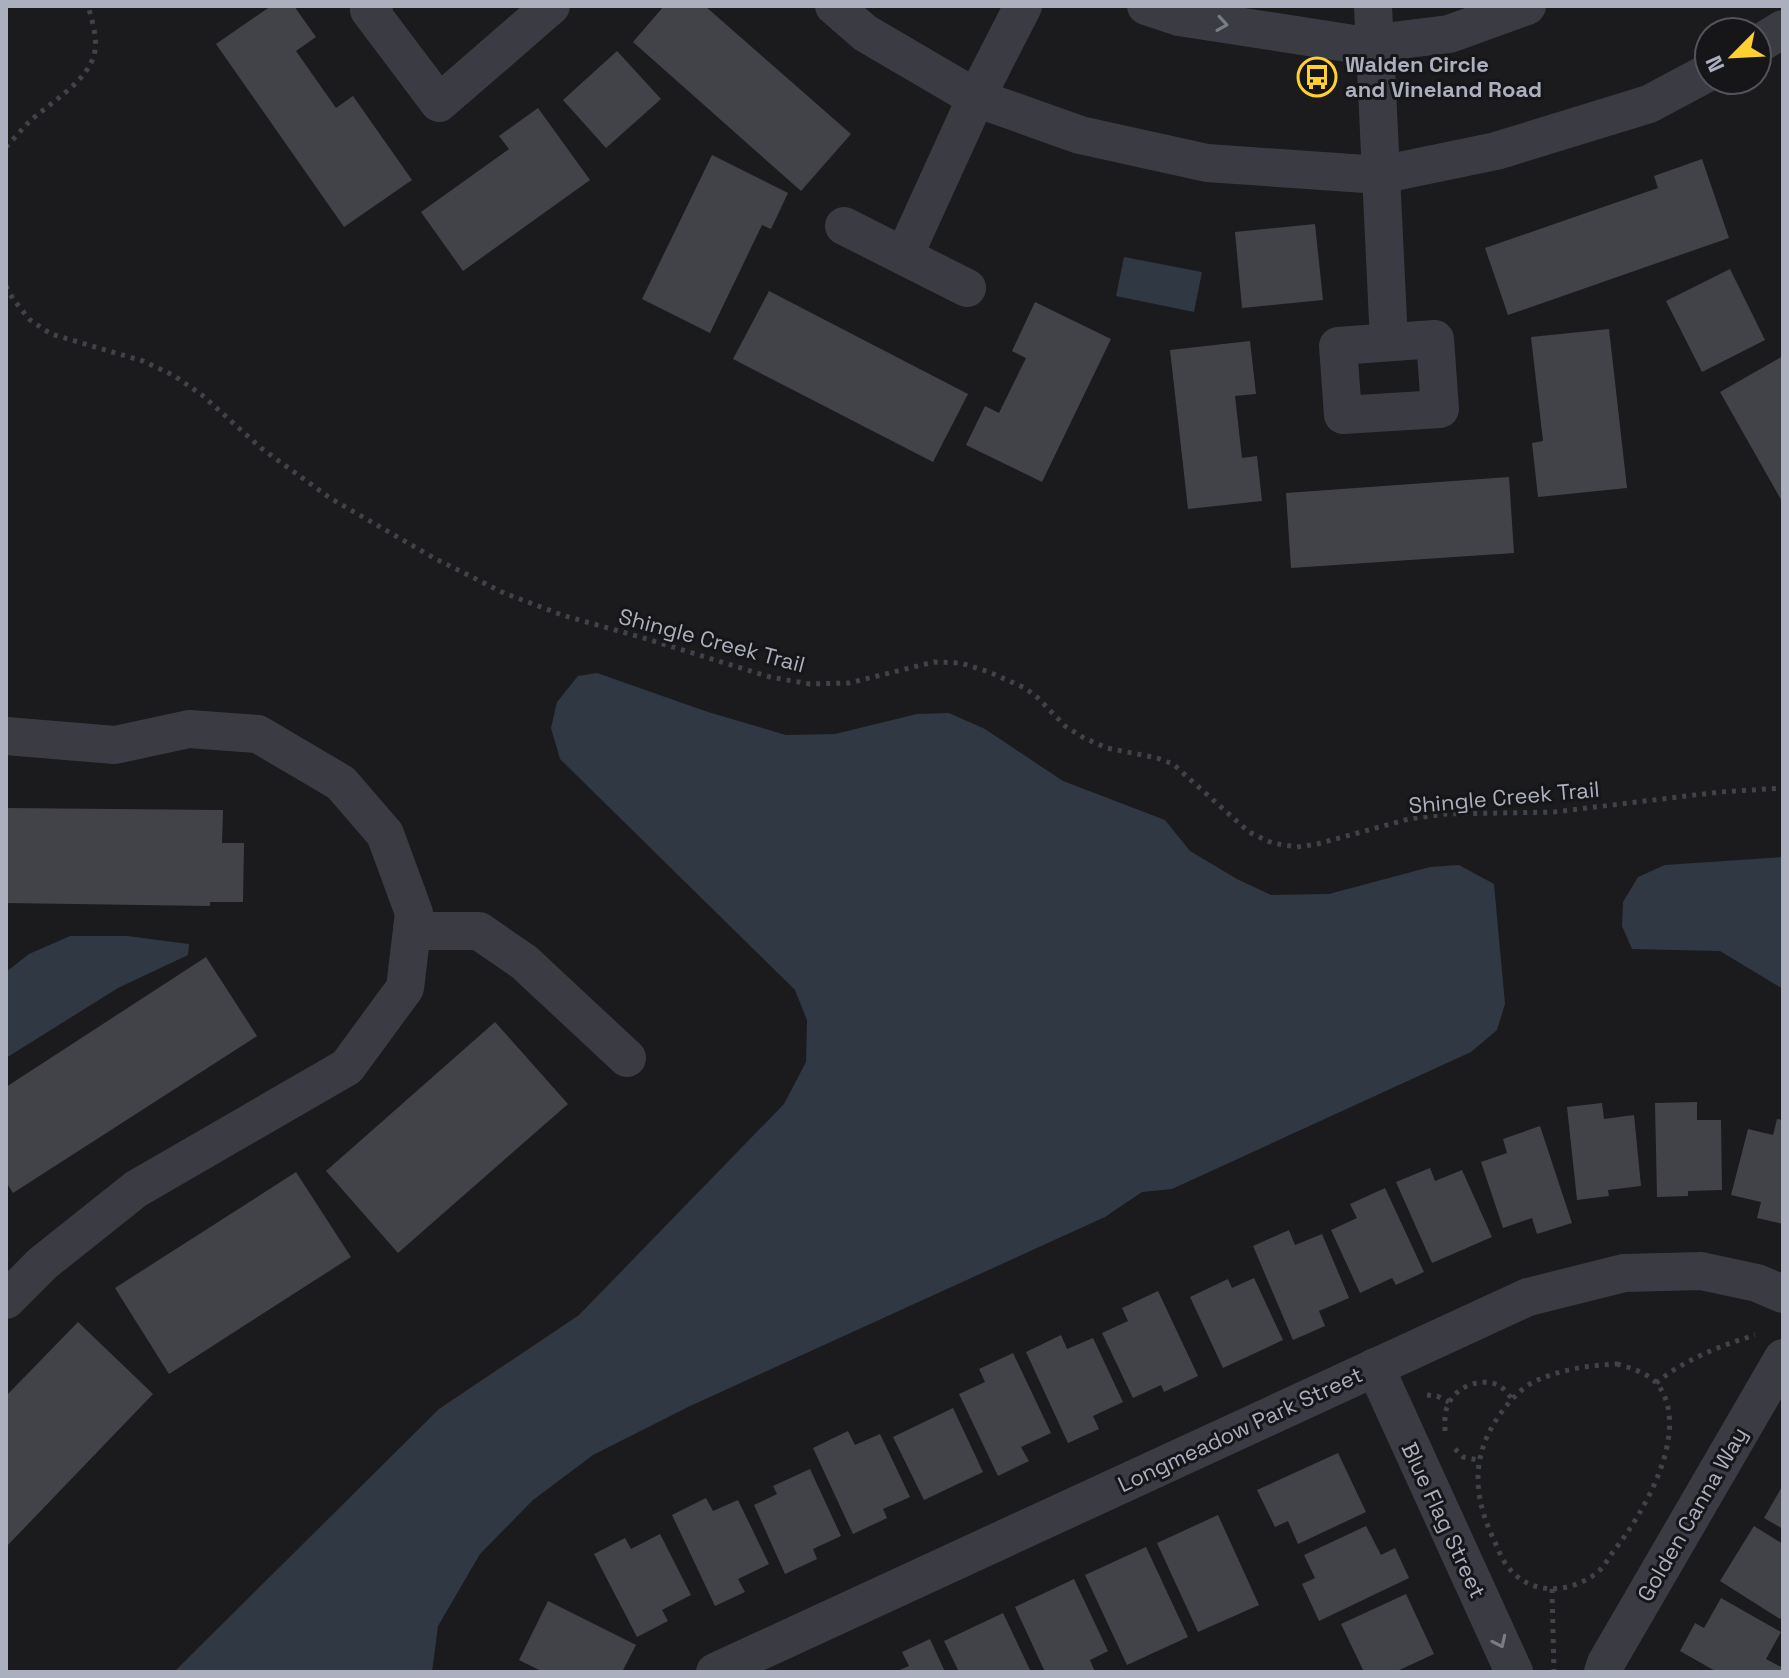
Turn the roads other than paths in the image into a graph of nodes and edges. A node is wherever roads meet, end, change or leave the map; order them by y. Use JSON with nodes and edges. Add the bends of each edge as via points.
{"nodes":[{"id":1,"x":374,"y":6,"type":"edge"},
{"id":2,"x":551,"y":6,"type":"edge"},
{"id":3,"x":834,"y":6,"type":"edge"},
{"id":4,"x":1023,"y":6,"type":"edge"},
{"id":5,"x":1146,"y":6,"type":"edge"},
{"id":6,"x":1527,"y":6,"type":"edge"},
{"id":7,"x":1374,"y":24,"type":"edge"},
{"id":8,"x":1693,"y":81,"type":"edge"},
{"id":9,"x":976,"y":98,"type":"junction"},
{"id":10,"x":1380,"y":175,"type":"junction"},
{"id":11,"x":844,"y":226,"type":"dead end"},
{"id":12,"x":904,"y":256,"type":"junction"},
{"id":13,"x":967,"y":288,"type":"dead end"},
{"id":14,"x":1389,"y":342,"type":"dead end"},
{"id":15,"x":6,"y":736,"type":"edge"},
{"id":16,"x":412,"y":931,"type":"junction"},
{"id":17,"x":627,"y":1058,"type":"dead end"},
{"id":18,"x":1783,"y":1294,"type":"edge"},
{"id":19,"x":6,"y":1300,"type":"edge"},
{"id":20,"x":1769,"y":1346,"type":"edge"},
{"id":21,"x":1375,"y":1367,"type":"junction"},
{"id":22,"x":715,"y":1672,"type":"edge"},
{"id":23,"x":1514,"y":1672,"type":"edge"},
{"id":24,"x":1603,"y":1672,"type":"edge"}],
"edges":[{"from":1,"to":2,"type":"street","via":[[369,10],[439,103]]},
{"from":3,"to":9,"type":"street","via":[[865,33]]},
{"from":4,"to":9,"type":"street"},
{"from":5,"to":7,"type":"street","one_way":true,"via":[[1195,20],[1360,45]]},
{"from":6,"to":7,"type":"street","via":[[1449,34]]},
{"from":7,"to":10,"type":"street"},
{"from":8,"to":10,"type":"street","via":[[1649,104],[1496,151]]},
{"from":9,"to":10,"type":"street","via":[[1080,135],[1207,163]]},
{"from":9,"to":12,"type":"street"},
{"from":10,"to":14,"type":"street"},
{"from":11,"to":12,"type":"street"},
{"from":12,"to":13,"type":"street"},
{"from":15,"to":16,"type":"street","via":[[115,745],[189,729],[258,734],[341,783],[385,834],[414,913]]},
{"from":16,"to":17,"type":"street","via":[[479,931],[524,962]]},
{"from":16,"to":19,"type":"street","via":[[405,988],[347,1067],[136,1189],[43,1263]]},
{"from":18,"to":21,"type":"street","name":"Longmeadow Park Street","via":[[1701,1271],[1624,1273],[1528,1297]]},
{"from":20,"to":24,"type":"street","name":"Golden Canna Way"},
{"from":21,"to":22,"type":"street","name":"Longmeadow Park Street"},
{"from":21,"to":23,"type":"street","name":"Blue Flag Street","one_way":true}]}
